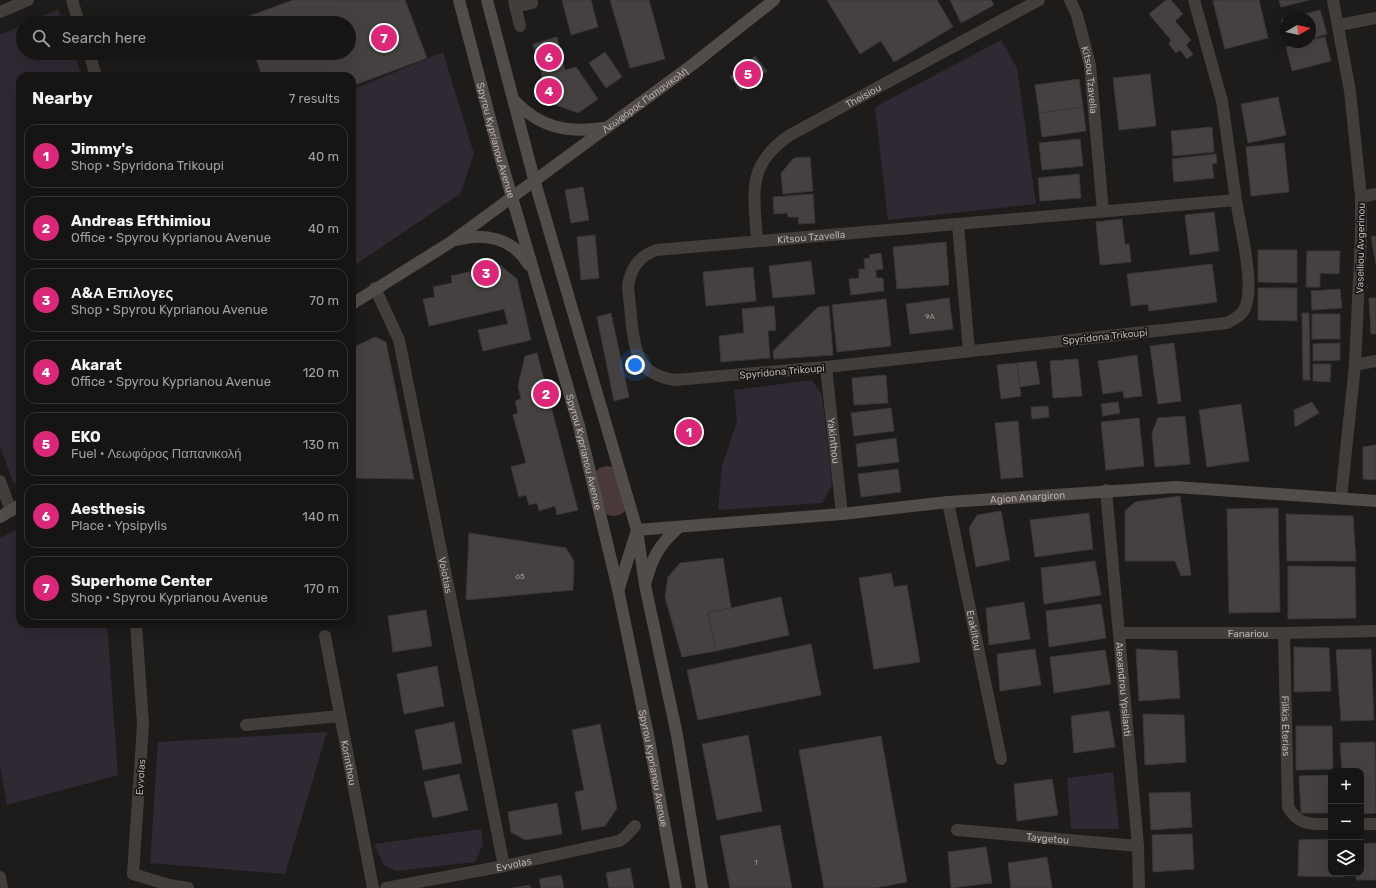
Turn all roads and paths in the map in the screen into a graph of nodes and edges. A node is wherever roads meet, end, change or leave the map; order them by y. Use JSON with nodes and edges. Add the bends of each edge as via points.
{"nodes":[{"id":1,"x":28,"y":0,"type":"edge"},
{"id":2,"x":72,"y":0,"type":"edge"},
{"id":3,"x":459,"y":0,"type":"edge"},
{"id":4,"x":487,"y":0,"type":"edge"},
{"id":5,"x":774,"y":0,"type":"edge"},
{"id":6,"x":1039,"y":0,"type":"edge"},
{"id":7,"x":1070,"y":0,"type":"edge"},
{"id":8,"x":1194,"y":0,"type":"edge"},
{"id":9,"x":1333,"y":0,"type":"edge"},
{"id":10,"x":532,"y":3,"type":"dead end"},
{"id":11,"x":514,"y":4,"type":"edge"},
{"id":12,"x":0,"y":12,"type":"edge"},
{"id":13,"x":77,"y":16,"type":"edge"},
{"id":14,"x":1376,"y":18,"type":"edge"},
{"id":15,"x":1339,"y":25,"type":"junction"},
{"id":16,"x":520,"y":26,"type":"dead end"},
{"id":17,"x":91,"y":60,"type":"edge"},
{"id":18,"x":95,"y":72,"type":"edge"},
{"id":19,"x":513,"y":98,"type":"junction"},
{"id":20,"x":606,"y":127,"type":"junction"},
{"id":21,"x":534,"y":179,"type":"junction"},
{"id":22,"x":1376,"y":194,"type":"edge"},
{"id":23,"x":512,"y":196,"type":"junction"},
{"id":24,"x":1361,"y":197,"type":"junction"},
{"id":25,"x":1236,"y":200,"type":"junction"},
{"id":26,"x":1103,"y":211,"type":"junction"},
{"id":27,"x":958,"y":225,"type":"junction"},
{"id":28,"x":757,"y":240,"type":"junction"},
{"id":29,"x":451,"y":242,"type":"junction"},
{"id":30,"x":533,"y":271,"type":"junction"},
{"id":31,"x":375,"y":288,"type":"junction"},
{"id":32,"x":356,"y":301,"type":"edge"},
{"id":33,"x":969,"y":351,"type":"junction"},
{"id":34,"x":1376,"y":361,"type":"edge"},
{"id":35,"x":1355,"y":365,"type":"junction"},
{"id":36,"x":826,"y":367,"type":"junction"},
{"id":37,"x":647,"y":370,"type":"joint"},
{"id":38,"x":0,"y":481,"type":"edge"},
{"id":39,"x":1106,"y":490,"type":"junction"},
{"id":40,"x":1342,"y":498,"type":"junction"},
{"id":41,"x":1376,"y":501,"type":"edge"},
{"id":42,"x":948,"y":502,"type":"junction"},
{"id":43,"x":16,"y":508,"type":"edge"},
{"id":44,"x":842,"y":514,"type":"junction"},
{"id":45,"x":0,"y":517,"type":"edge"},
{"id":46,"x":679,"y":527,"type":"junction"},
{"id":47,"x":637,"y":530,"type":"junction"},
{"id":48,"x":645,"y":585,"type":"junction"},
{"id":49,"x":618,"y":589,"type":"junction"},
{"id":50,"x":136,"y":628,"type":"edge"},
{"id":51,"x":1376,"y":631,"type":"edge"},
{"id":52,"x":1119,"y":633,"type":"junction"},
{"id":53,"x":1284,"y":633,"type":"junction"},
{"id":54,"x":325,"y":636,"type":"dead end"},
{"id":55,"x":340,"y":716,"type":"junction"},
{"id":56,"x":246,"y":725,"type":"dead end"},
{"id":57,"x":1001,"y":759,"type":"dead end"},
{"id":58,"x":1328,"y":824,"type":"edge"},
{"id":59,"x":1364,"y":824,"type":"edge"},
{"id":60,"x":1376,"y":824,"type":"edge"},
{"id":61,"x":635,"y":826,"type":"dead end"},
{"id":62,"x":957,"y":830,"type":"dead end"},
{"id":63,"x":1138,"y":846,"type":"junction"},
{"id":64,"x":504,"y":866,"type":"junction"},
{"id":65,"x":0,"y":877,"type":"edge"},
{"id":66,"x":2,"y":888,"type":"edge"},
{"id":67,"x":188,"y":888,"type":"edge"},
{"id":68,"x":373,"y":888,"type":"edge"},
{"id":69,"x":386,"y":888,"type":"edge"},
{"id":70,"x":676,"y":888,"type":"edge"},
{"id":71,"x":702,"y":888,"type":"edge"},
{"id":72,"x":1139,"y":888,"type":"edge"}],
"edges":[{"from":1,"to":12,"type":"street"},
{"from":2,"to":13,"type":"street"},
{"from":3,"to":23,"type":"main road","name":"Spyrou Kyprianou Avenue"},
{"from":4,"to":19,"type":"main road"},
{"from":5,"to":20,"type":"main road","name":"Λεωφόρος Παπανικολή","via":[[692,65]]},
{"from":6,"to":28,"type":"street","name":"Theisiou","via":[[790,135],[772,148],[759,168],[755,187]]},
{"from":7,"to":26,"type":"street","name":"Kitsou Tzavella","via":[[1077,15],[1090,65]]},
{"from":8,"to":25,"type":"street","name":"Spyridona Trikoupi","via":[[1222,101]]},
{"from":9,"to":15,"type":"street","name":"Vaseiliou Avgerinou"},
{"from":10,"to":11,"type":"street"},
{"from":11,"to":16,"type":"street"},
{"from":14,"to":15,"type":"street"},
{"from":15,"to":24,"type":"street","name":"Vaseiliou Avgerinou","via":[[1350,91]]},
{"from":17,"to":18,"type":"street"},
{"from":19,"to":20,"type":"main road","via":[[532,117],[552,126],[578,130]]},
{"from":19,"to":21,"type":"main road"},
{"from":20,"to":21,"type":"main road","name":"Λεωφόρος Παπανικολή"},
{"from":21,"to":23,"type":"main road","name":"Λεωφόρος Παπανικολή"},
{"from":21,"to":47,"type":"main road"},
{"from":22,"to":24,"type":"street"},
{"from":23,"to":29,"type":"main road","name":"Λεωφόρος Παπανικολή"},
{"from":23,"to":30,"type":"main road","name":"Spyrou Kyprianou Avenue"},
{"from":24,"to":35,"type":"street","name":"Vaseiliou Avgerinou"},
{"from":25,"to":26,"type":"street","name":"Kitsou Tzavella"},
{"from":25,"to":33,"type":"street","name":"Spyridona Trikoupi","via":[[1250,290],[1244,311],[1236,318],[1227,323]]},
{"from":26,"to":27,"type":"street","name":"Kitsou Tzavella"},
{"from":27,"to":28,"type":"street","name":"Kitsou Tzavella"},
{"from":27,"to":33,"type":"street"},
{"from":28,"to":37,"type":"street","name":"Kitsou Tzavella","via":[[664,248],[646,254],[638,260],[628,286],[635,346],[640,362]]},
{"from":29,"to":30,"type":"main road","via":[[475,236],[497,239],[516,249]]},
{"from":29,"to":31,"type":"main road"},
{"from":30,"to":49,"type":"main road","name":"Spyrou Kyprianou Avenue","via":[[579,426]]},
{"from":31,"to":32,"type":"main road"},
{"from":31,"to":64,"type":"street","name":"Voiotias","via":[[399,340]]},
{"from":33,"to":36,"type":"street","name":"Spyridona Trikoupi"},
{"from":34,"to":35,"type":"street"},
{"from":35,"to":40,"type":"street","name":"Vaseiliou Avgerinou"},
{"from":36,"to":37,"type":"street","name":"Spyridona Trikoupi","via":[[675,380],[664,379]]},
{"from":36,"to":44,"type":"street","name":"Yakinthou"},
{"from":38,"to":43,"type":"street"},
{"from":39,"to":40,"type":"main road","name":"Agion Anargiron","via":[[1176,487]]},
{"from":39,"to":42,"type":"main road","name":"Agion Anargiron"},
{"from":39,"to":52,"type":"street","name":"Alexandrou Ypsilanti"},
{"from":40,"to":41,"type":"main road","name":"Agion Anargiron"},
{"from":42,"to":44,"type":"main road","name":"Agion Anargiron"},
{"from":42,"to":57,"type":"street","name":"Eraklitou"},
{"from":43,"to":45,"type":"main road"},
{"from":44,"to":46,"type":"main road","name":"Agion Anargiron"},
{"from":46,"to":47,"type":"main road","name":"Agion Anargiron"},
{"from":46,"to":48,"type":"main road","via":[[657,550]]},
{"from":47,"to":48,"type":"main road"},
{"from":47,"to":49,"type":"main road"},
{"from":48,"to":71,"type":"main road","via":[[677,735]]},
{"from":49,"to":70,"type":"main road","name":"Spyrou Kyprianou Avenue"},
{"from":50,"to":67,"type":"street","name":"EvvoIas","via":[[143,725],[133,874]]},
{"from":51,"to":53,"type":"street","name":"Fanariou"},
{"from":52,"to":53,"type":"street","name":"Fanariou"},
{"from":52,"to":63,"type":"street","name":"Alexandrou Ypsilanti"},
{"from":53,"to":58,"type":"street","name":"Filikis Eterias","via":[[1288,807],[1295,817],[1305,822]]},
{"from":54,"to":55,"type":"street","name":"Korinthou"},
{"from":55,"to":56,"type":"street"},
{"from":55,"to":68,"type":"street","name":"Korinthou"},
{"from":59,"to":60,"type":"street"},
{"from":61,"to":64,"type":"street","name":"EvvoIas","via":[[619,841]]},
{"from":62,"to":63,"type":"street","name":"Taygetou"},
{"from":63,"to":72,"type":"street","name":"Alexandrou Ypsilanti"},
{"from":64,"to":69,"type":"street","name":"EvvoIas"},
{"from":65,"to":66,"type":"street"}]}
